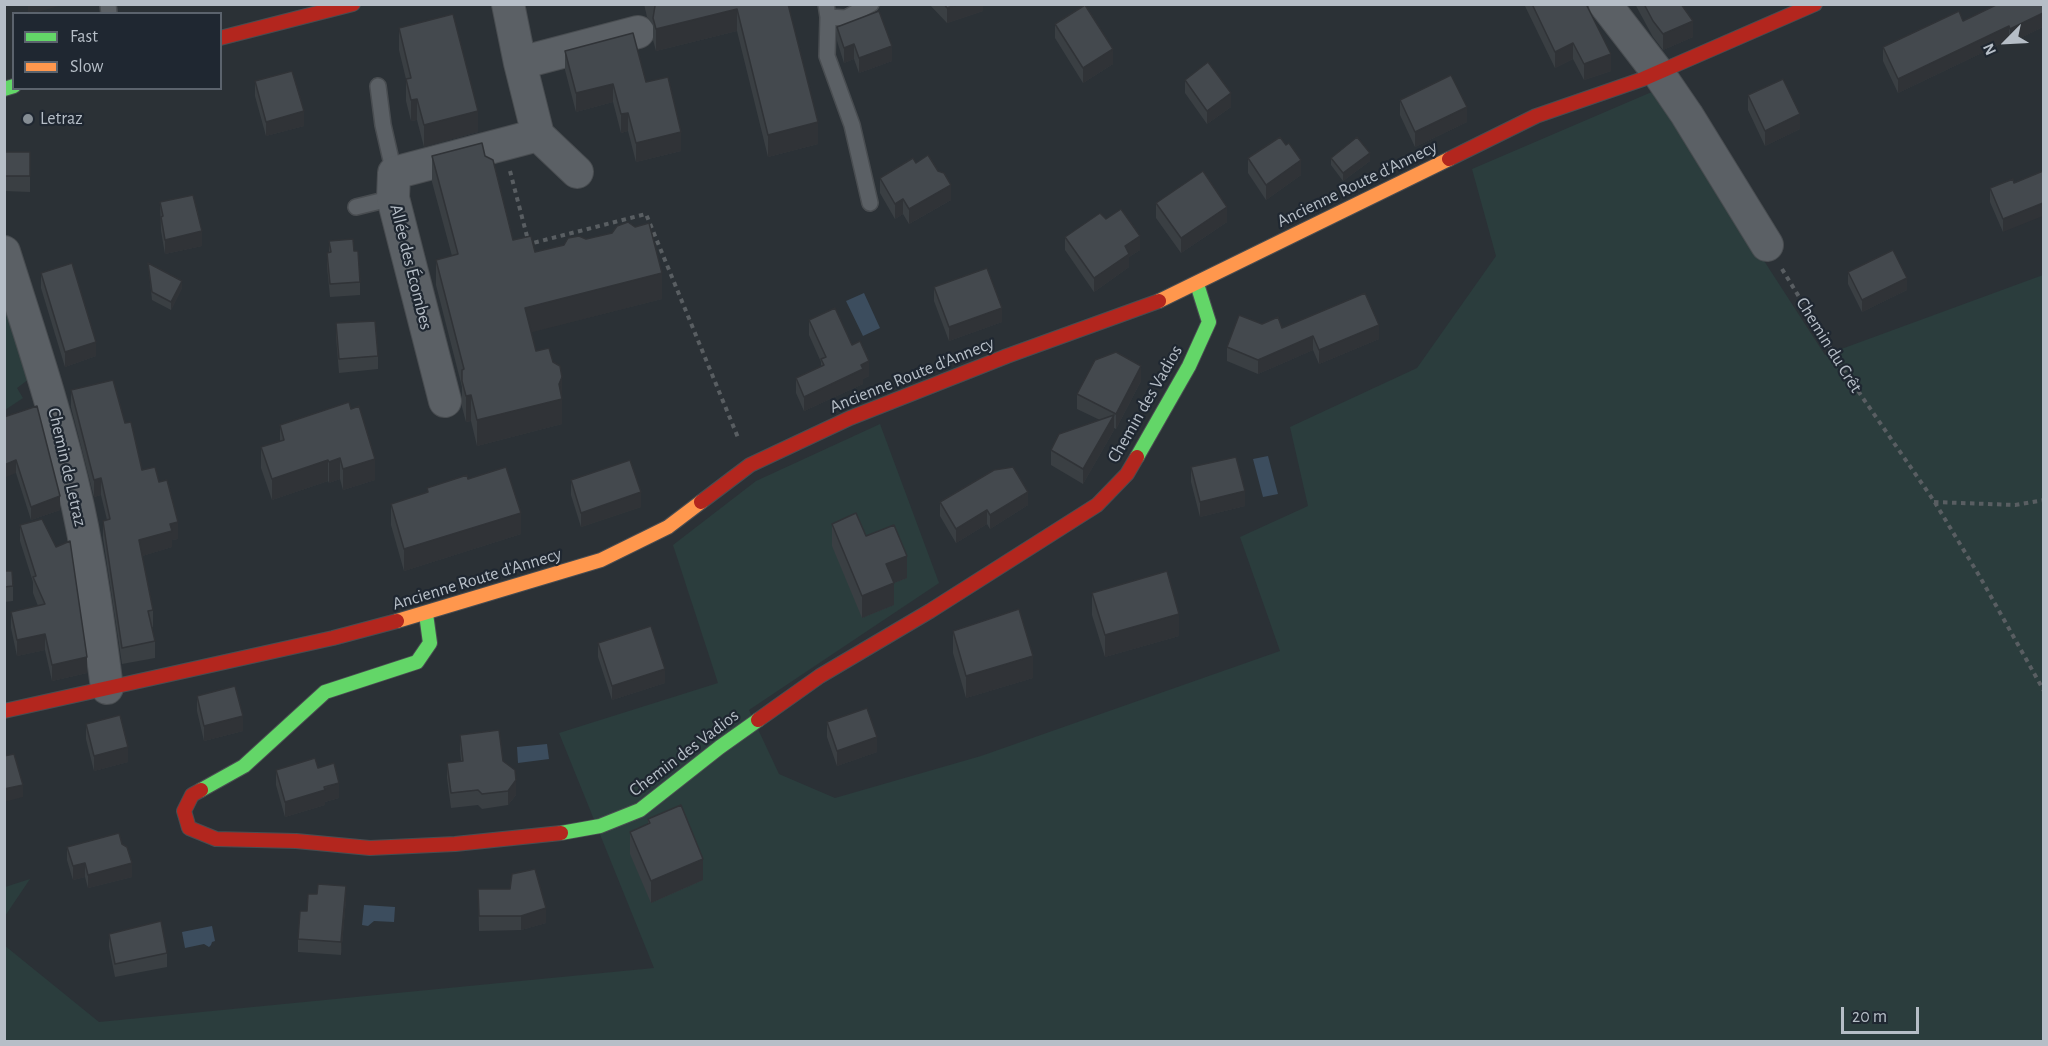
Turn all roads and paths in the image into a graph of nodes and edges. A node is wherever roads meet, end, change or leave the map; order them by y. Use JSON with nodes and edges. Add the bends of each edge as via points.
{"nodes":[{"id":1,"x":353,"y":4,"type":"edge"},
{"id":2,"x":508,"y":4,"type":"edge"},
{"id":3,"x":871,"y":4,"type":"edge"},
{"id":4,"x":1605,"y":4,"type":"edge"},
{"id":5,"x":1815,"y":4,"type":"edge"},
{"id":6,"x":827,"y":11,"type":"edge"},
{"id":7,"x":638,"y":32,"type":"dead end"},
{"id":8,"x":222,"y":37,"type":"edge"},
{"id":9,"x":520,"y":63,"type":"junction"},
{"id":10,"x":1659,"y":74,"type":"junction"},
{"id":11,"x":378,"y":86,"type":"dead end"},
{"id":12,"x":538,"y":135,"type":"junction"},
{"id":13,"x":504,"y":145,"type":"junction"},
{"id":14,"x":577,"y":172,"type":"dead end"},
{"id":15,"x":393,"y":186,"type":"junction"},
{"id":16,"x":870,"y":203,"type":"dead end"},
{"id":17,"x":356,"y":207,"type":"dead end"},
{"id":18,"x":1767,"y":245,"type":"joint"},
{"id":19,"x":4,"y":252,"type":"edge"},
{"id":20,"x":1197,"y":284,"type":"junction"},
{"id":21,"x":446,"y":401,"type":"dead end"},
{"id":22,"x":750,"y":465,"type":"junction"},
{"id":23,"x":2043,"y":500,"type":"edge"},
{"id":24,"x":1934,"y":501,"type":"junction"},
{"id":25,"x":426,"y":614,"type":"junction"},
{"id":26,"x":107,"y":688,"type":"junction"},
{"id":27,"x":2043,"y":691,"type":"edge"},
{"id":28,"x":4,"y":711,"type":"edge"}],
"edges":[{"from":1,"to":8,"type":"street"},
{"from":2,"to":9,"type":"street"},
{"from":3,"to":6,"type":"lane","via":[[846,18]]},
{"from":4,"to":10,"type":"street"},
{"from":5,"to":10,"type":"street","name":"Ancienne Route d'Annecy"},
{"from":6,"to":16,"type":"lane","via":[[827,56],[852,125]]},
{"from":7,"to":9,"type":"street"},
{"from":9,"to":12,"type":"street"},
{"from":10,"to":18,"type":"street"},
{"from":10,"to":20,"type":"street","name":"Ancienne Route d'Annecy","via":[[1536,116]]},
{"from":11,"to":15,"type":"lane"},
{"from":12,"to":13,"type":"street"},
{"from":12,"to":14,"type":"street"},
{"from":13,"to":15,"type":"street"},
{"from":13,"to":22,"type":"path","via":[[529,244],[646,214]]},
{"from":15,"to":17,"type":"lane"},
{"from":15,"to":21,"type":"street","name":"Allée des Écombes"},
{"from":18,"to":24,"type":"path","name":"Chemin du Crêt","via":[[1847,375]]},
{"from":19,"to":26,"type":"street","name":"Chemin de Letraz","via":[[52,402],[78,508]]},
{"from":20,"to":22,"type":"street","name":"Ancienne Route d'Annecy","via":[[850,418]]},
{"from":20,"to":25,"type":"street","name":"Chemin des Vadios","via":[[1209,322],[1190,366],[1128,474],[1097,505],[820,675],[640,810],[600,826],[564,833],[370,848],[216,839],[189,828],[184,811],[192,795],[244,766],[325,692],[417,662],[430,643]]},
{"from":22,"to":25,"type":"street","name":"Ancienne Route d'Annecy","via":[[668,527],[601,560]]},
{"from":23,"to":24,"type":"path","via":[[2015,505]]},
{"from":24,"to":27,"type":"path","name":"Chemin du Crêt"},
{"from":25,"to":26,"type":"street","name":"Ancienne Route d'Annecy","via":[[277,652]]},
{"from":26,"to":28,"type":"street","name":"Ancienne Route d'Annecy"}]}
